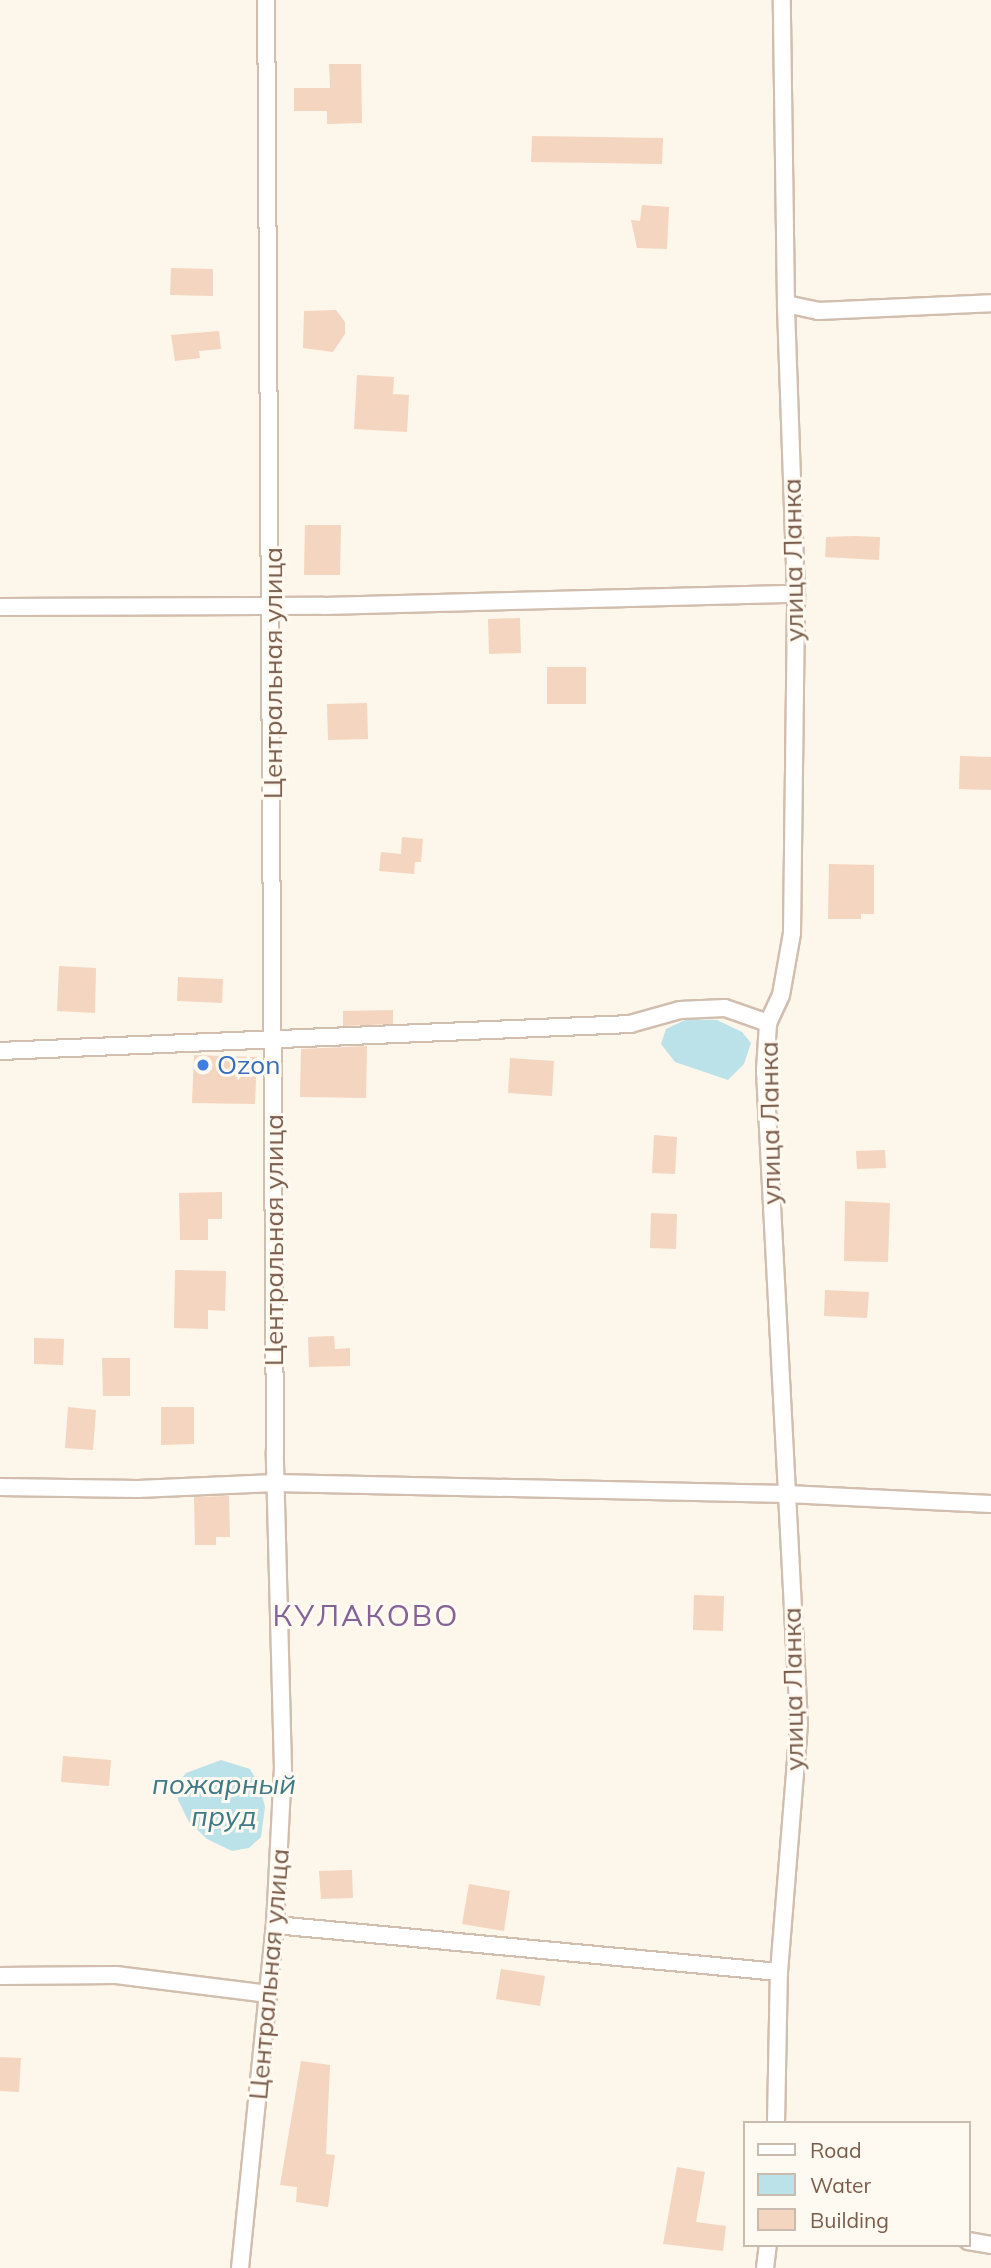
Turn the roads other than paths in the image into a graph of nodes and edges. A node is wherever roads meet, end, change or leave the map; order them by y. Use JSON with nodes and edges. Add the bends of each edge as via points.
{"nodes":[{"id":1,"x":266,"y":0,"type":"edge"},
{"id":2,"x":782,"y":0,"type":"edge"},
{"id":3,"x":991,"y":303,"type":"edge"},
{"id":4,"x":786,"y":304,"type":"junction"},
{"id":5,"x":796,"y":594,"type":"junction"},
{"id":6,"x":273,"y":606,"type":"junction"},
{"id":7,"x":0,"y":607,"type":"edge"},
{"id":8,"x":768,"y":1023,"type":"junction"},
{"id":9,"x":275,"y":1040,"type":"junction"},
{"id":10,"x":0,"y":1051,"type":"edge"},
{"id":11,"x":275,"y":1483,"type":"junction"},
{"id":12,"x":0,"y":1487,"type":"edge"},
{"id":13,"x":786,"y":1494,"type":"junction"},
{"id":14,"x":991,"y":1504,"type":"edge"},
{"id":15,"x":275,"y":1925,"type":"junction"},
{"id":16,"x":779,"y":1972,"type":"junction"},
{"id":17,"x":0,"y":1976,"type":"edge"},
{"id":18,"x":269,"y":1994,"type":"junction"},
{"id":19,"x":776,"y":2121,"type":"edge"},
{"id":20,"x":970,"y":2241,"type":"edge"},
{"id":21,"x":991,"y":2245,"type":"edge"},
{"id":22,"x":768,"y":2247,"type":"edge"},
{"id":23,"x":240,"y":2268,"type":"edge"},
{"id":24,"x":765,"y":2268,"type":"edge"}],
"edges":[{"from":1,"to":6,"type":"street","name":"Центральная улица"},
{"from":2,"to":4,"type":"street","name":"улица Ланка"},
{"from":3,"to":4,"type":"street","via":[[818,311]]},
{"from":4,"to":5,"type":"street","name":"улица Ланка"},
{"from":5,"to":6,"type":"street"},
{"from":5,"to":8,"type":"street","name":"улица Ланка","via":[[792,933],[781,995]]},
{"from":6,"to":7,"type":"street"},
{"from":6,"to":9,"type":"street","name":"Центральная улица"},
{"from":8,"to":9,"type":"street","via":[[724,1008],[680,1010],[630,1024]]},
{"from":8,"to":13,"type":"street","name":"улица Ланка","via":[[765,1070]]},
{"from":9,"to":10,"type":"street"},
{"from":9,"to":11,"type":"street","name":"Центральная улица"},
{"from":11,"to":12,"type":"street","via":[[138,1489]]},
{"from":11,"to":13,"type":"street"},
{"from":11,"to":15,"type":"street","name":"Центральная улица","via":[[283,1769]]},
{"from":13,"to":14,"type":"street"},
{"from":13,"to":16,"type":"street","name":"улица Ланка","via":[[799,1724]]},
{"from":15,"to":16,"type":"street"},
{"from":15,"to":18,"type":"street","name":"Центральная улица"},
{"from":16,"to":19,"type":"street","name":"улица Ланка"},
{"from":17,"to":18,"type":"street","via":[[116,1975]]},
{"from":18,"to":23,"type":"street","name":"Центральная улица"},
{"from":20,"to":21,"type":"street"},
{"from":22,"to":24,"type":"street"}]}
